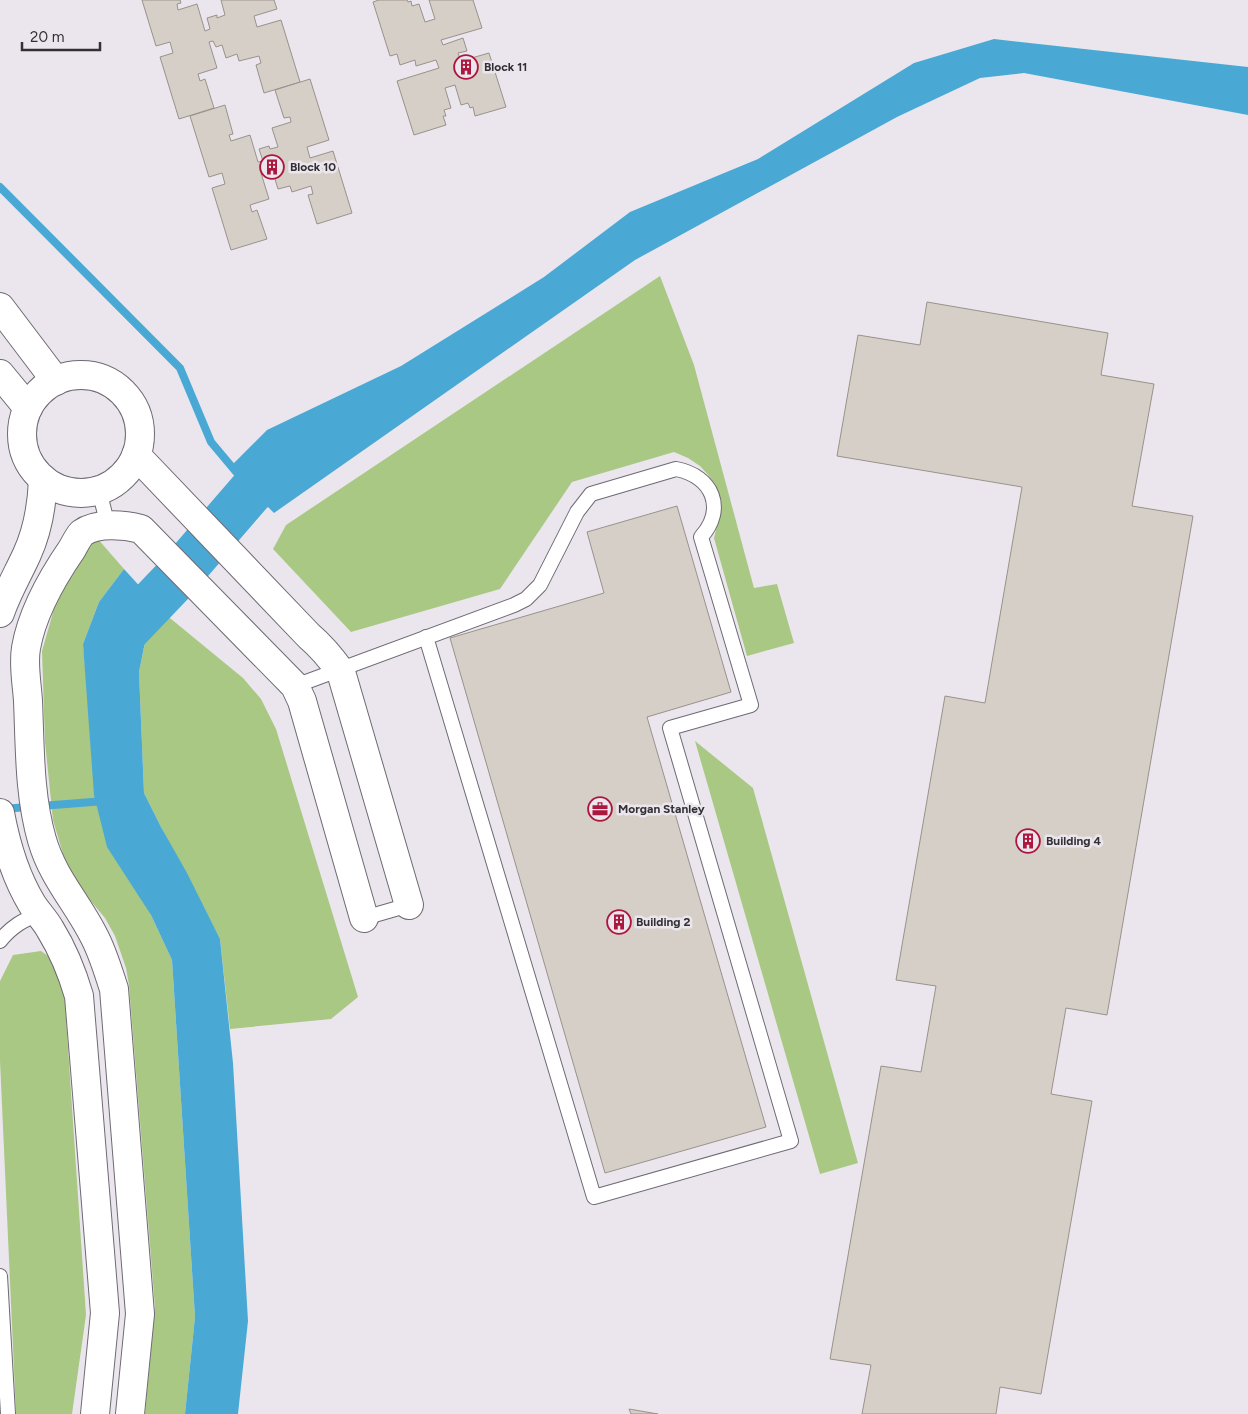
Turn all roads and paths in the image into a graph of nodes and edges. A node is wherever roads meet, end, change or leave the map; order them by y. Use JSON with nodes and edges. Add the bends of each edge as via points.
{"nodes":[{"id":1,"x":0,"y":307,"type":"edge"},
{"id":2,"x":0,"y":374,"type":"edge"},
{"id":3,"x":56,"y":381,"type":"junction"},
{"id":4,"x":28,"y":408,"type":"junction"},
{"id":5,"x":136,"y":455,"type":"junction"},
{"id":6,"x":43,"y":479,"type":"junction"},
{"id":7,"x":99,"y":490,"type":"junction"},
{"id":8,"x":108,"y":526,"type":"junction"},
{"id":9,"x":0,"y":613,"type":"edge"},
{"id":10,"x":426,"y":637,"type":"junction"},
{"id":11,"x":339,"y":669,"type":"junction"},
{"id":12,"x":295,"y":686,"type":"junction"},
{"id":13,"x":0,"y":813,"type":"edge"},
{"id":14,"x":409,"y":905,"type":"joint"},
{"id":15,"x":39,"y":914,"type":"junction"},
{"id":16,"x":364,"y":918,"type":"joint"},
{"id":17,"x":0,"y":941,"type":"edge"},
{"id":18,"x":0,"y":1276,"type":"edge"},
{"id":19,"x":8,"y":1414,"type":"edge"},
{"id":20,"x":95,"y":1414,"type":"edge"},
{"id":21,"x":130,"y":1414,"type":"edge"}],
"edges":[{"from":1,"to":3,"type":"street"},
{"from":2,"to":4,"type":"street"},
{"from":3,"to":4,"type":"street","via":[[36,396]]},
{"from":3,"to":5,"type":"street","via":[[74,375],[89,376],[117,388],[136,413],[140,428]]},
{"from":4,"to":6,"type":"street","via":[[23,422],[24,451],[31,466]]},
{"from":5,"to":7,"type":"street","via":[[125,473]]},
{"from":5,"to":11,"type":"street","via":[[242,568],[322,646]]},
{"from":6,"to":7,"type":"street","via":[[68,492]]},
{"from":6,"to":9,"type":"street","via":[[36,529]]},
{"from":7,"to":8,"type":"lane"},
{"from":8,"to":12,"type":"street","via":[[141,528]]},
{"from":8,"to":21,"type":"street","via":[[82,534],[59,567],[35,618],[26,649],[37,823],[51,865],[95,937],[114,989],[140,1314]]},
{"from":10,"to":10,"type":"lane","via":[[514,605],[536,591],[577,512],[591,494],[676,469],[691,473],[704,482],[714,501],[714,511],[712,521],[701,537],[751,705],[670,728],[791,1141],[594,1198]]},
{"from":10,"to":11,"type":"lane"},
{"from":11,"to":12,"type":"lane"},
{"from":11,"to":14,"type":"street"},
{"from":12,"to":16,"type":"street"},
{"from":13,"to":15,"type":"street","via":[[19,879]]},
{"from":14,"to":16,"type":"lane"},
{"from":15,"to":17,"type":"lane","via":[[15,925]]},
{"from":15,"to":20,"type":"street","via":[[63,952],[79,996],[105,1313]]},
{"from":18,"to":19,"type":"lane"}]}
